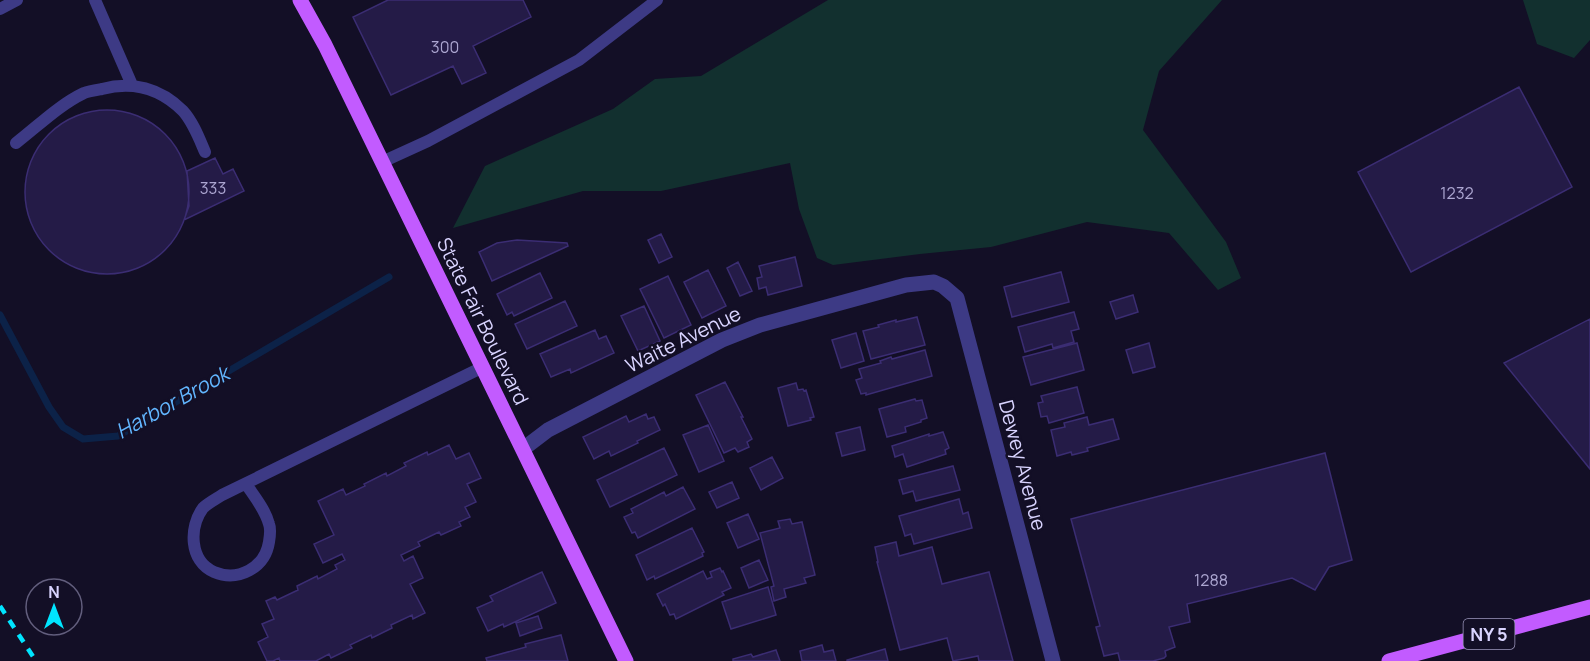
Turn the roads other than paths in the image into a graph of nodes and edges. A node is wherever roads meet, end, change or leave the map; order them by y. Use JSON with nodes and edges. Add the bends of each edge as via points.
{"nodes":[{"id":1,"x":17,"y":0,"type":"edge"},
{"id":2,"x":95,"y":0,"type":"edge"},
{"id":3,"x":300,"y":0,"type":"edge"},
{"id":4,"x":657,"y":0,"type":"edge"},
{"id":5,"x":0,"y":9,"type":"edge"},
{"id":6,"x":132,"y":85,"type":"junction"},
{"id":7,"x":16,"y":143,"type":"dead end"},
{"id":8,"x":205,"y":152,"type":"dead end"},
{"id":9,"x":382,"y":162,"type":"junction"},
{"id":10,"x":943,"y":286,"type":"joint"},
{"id":11,"x":483,"y":367,"type":"junction"},
{"id":12,"x":523,"y":449,"type":"junction"},
{"id":13,"x":246,"y":484,"type":"junction"},
{"id":14,"x":1590,"y":607,"type":"edge"},
{"id":15,"x":626,"y":661,"type":"edge"},
{"id":16,"x":1053,"y":661,"type":"edge"},
{"id":17,"x":1389,"y":661,"type":"edge"}],
"edges":[{"from":1,"to":5,"type":"lane"},
{"from":2,"to":6,"type":"lane"},
{"from":3,"to":9,"type":"main road","name":"State Fair Boulevard"},
{"from":4,"to":9,"type":"lane","via":[[579,60]]},
{"from":6,"to":7,"type":"lane","via":[[85,93]]},
{"from":6,"to":8,"type":"lane","via":[[160,93],[183,111]]},
{"from":9,"to":11,"type":"main road","name":"State Fair Boulevard"},
{"from":10,"to":12,"type":"street","name":"Waite Avenue","via":[[934,282],[906,285],[760,325],[722,340],[548,430]]},
{"from":10,"to":16,"type":"street","name":"Dewey Avenue","via":[[957,298]]},
{"from":11,"to":12,"type":"main road","name":"State Fair Boulevard"},
{"from":11,"to":13,"type":"lane"},
{"from":12,"to":15,"type":"main road","name":"State Fair Boulevard"},
{"from":13,"to":13,"type":"lane","via":[[204,507],[196,520],[195,551],[213,572],[242,574],[262,561],[268,549],[270,526]]},
{"from":14,"to":17,"type":"main road","number":"NY 5"}]}
